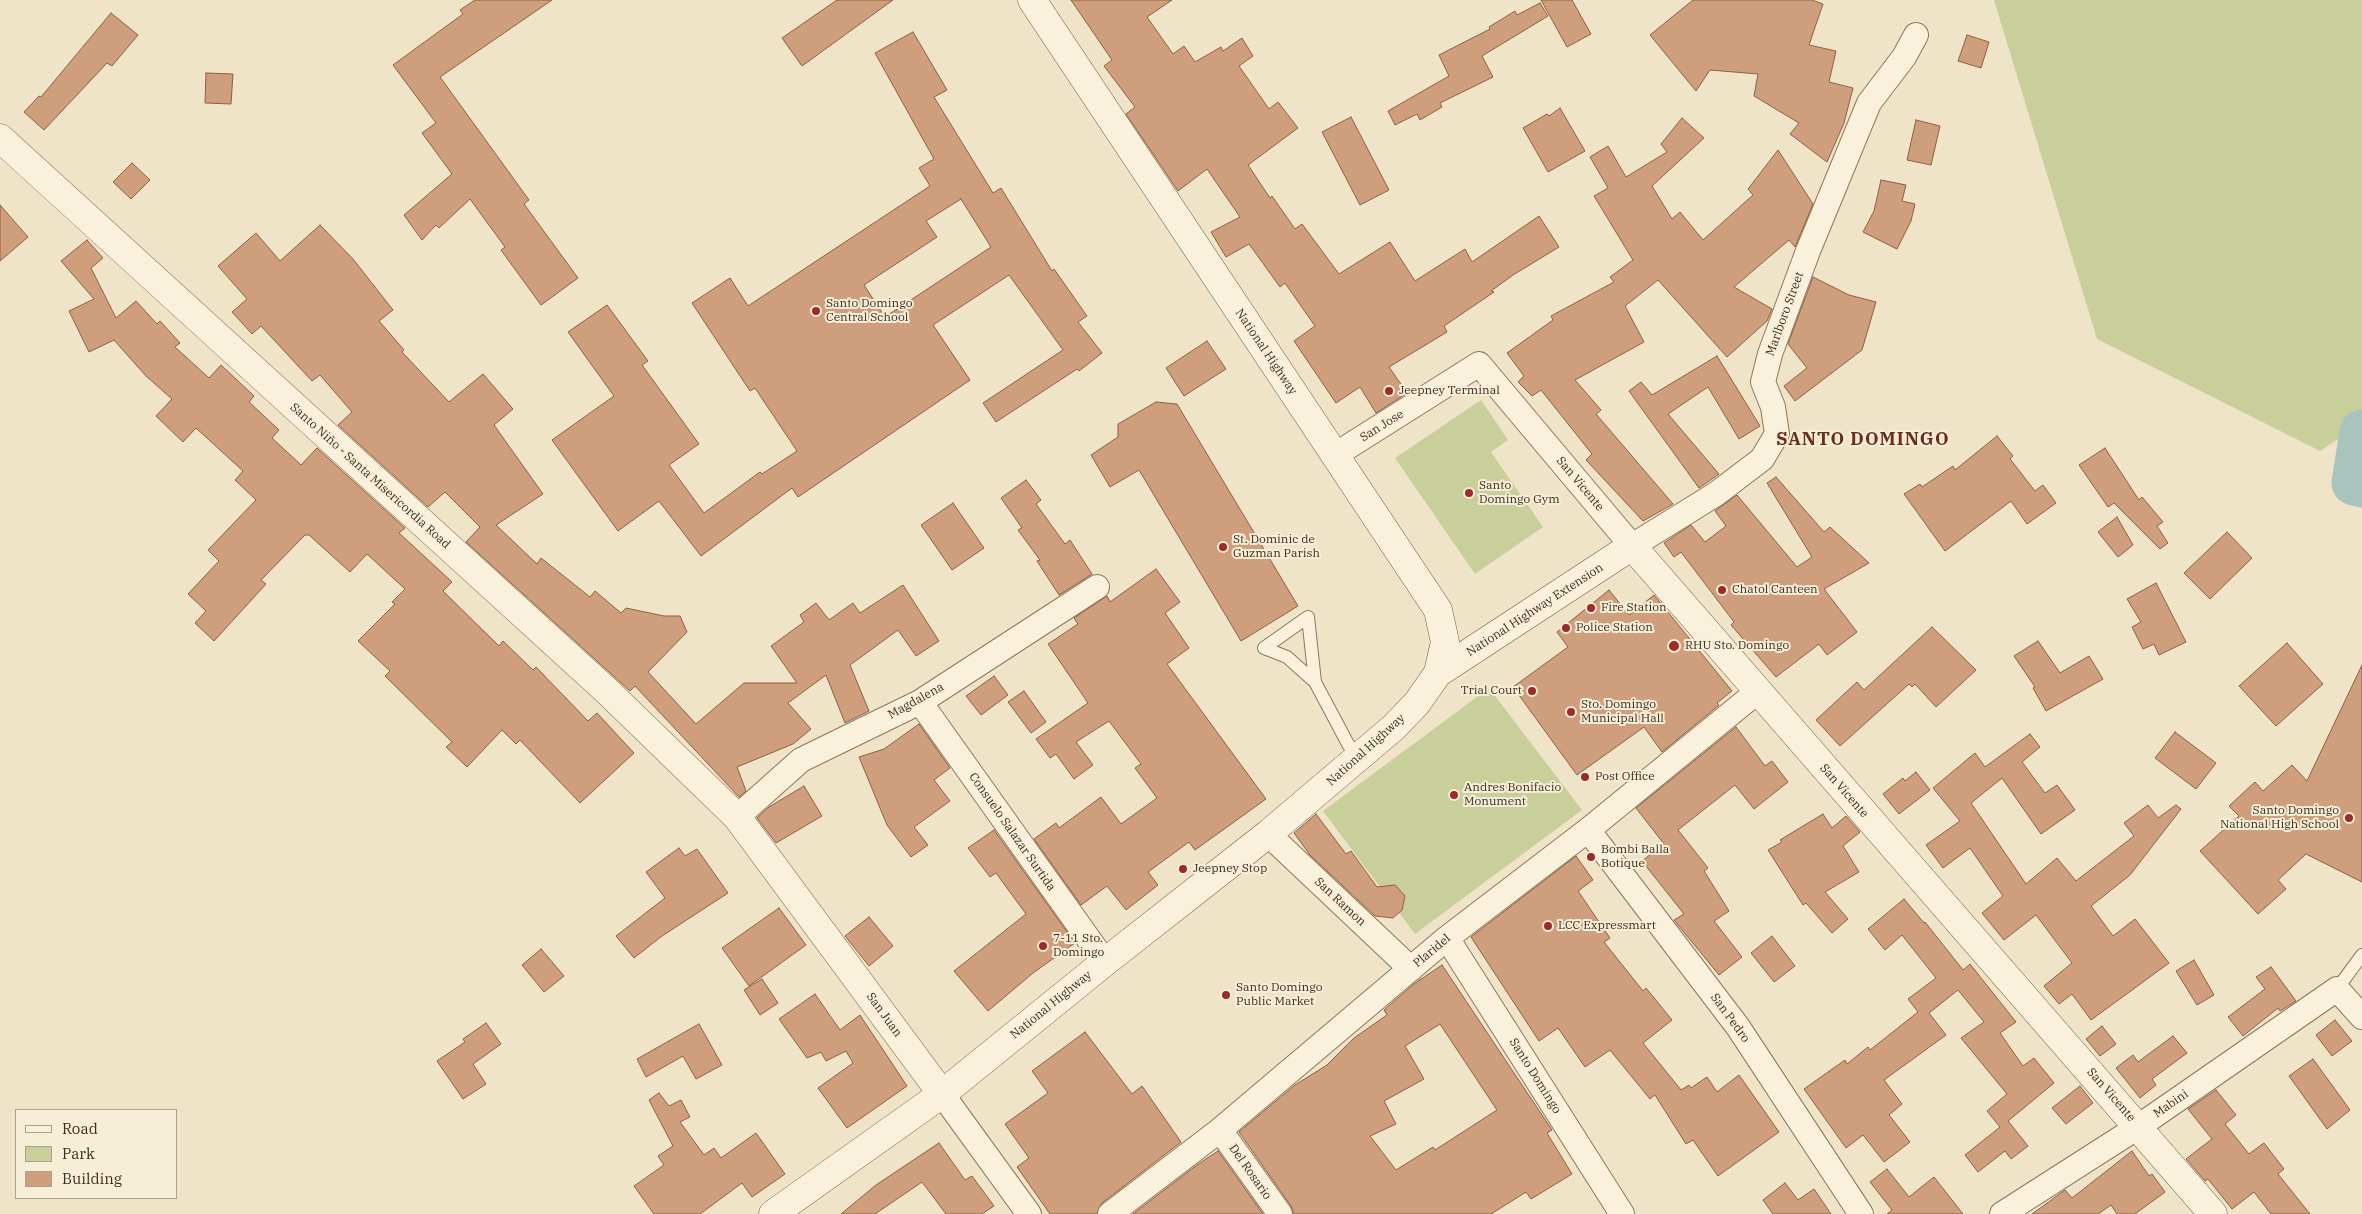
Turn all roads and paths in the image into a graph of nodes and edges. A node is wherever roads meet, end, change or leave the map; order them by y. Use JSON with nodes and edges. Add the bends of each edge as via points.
{"nodes":[{"id":1,"x":1032,"y":0,"type":"edge"},
{"id":2,"x":1916,"y":35,"type":"dead end"},
{"id":3,"x":0,"y":138,"type":"edge"},
{"id":4,"x":1479,"y":364,"type":"joint"},
{"id":5,"x":1335,"y":455,"type":"junction"},
{"id":6,"x":1632,"y":546,"type":"junction"},
{"id":7,"x":1097,"y":586,"type":"dead end"},
{"id":8,"x":1438,"y":673,"type":"junction"},
{"id":9,"x":1315,"y":682,"type":"junction"},
{"id":10,"x":1757,"y":692,"type":"junction"},
{"id":11,"x":920,"y":702,"type":"junction"},
{"id":12,"x":1358,"y":758,"type":"junction"},
{"id":13,"x":737,"y":817,"type":"junction"},
{"id":14,"x":1588,"y":830,"type":"junction"},
{"id":15,"x":1268,"y":834,"type":"junction"},
{"id":16,"x":1447,"y":938,"type":"junction"},
{"id":17,"x":2362,"y":955,"type":"edge"},
{"id":18,"x":1104,"y":962,"type":"junction"},
{"id":19,"x":1411,"y":969,"type":"junction"},
{"id":20,"x":2337,"y":988,"type":"junction"},
{"id":21,"x":2362,"y":1018,"type":"edge"},
{"id":22,"x":942,"y":1094,"type":"junction"},
{"id":23,"x":2138,"y":1126,"type":"junction"},
{"id":24,"x":1220,"y":1130,"type":"junction"},
{"id":25,"x":781,"y":1212,"type":"edge"},
{"id":26,"x":1029,"y":1214,"type":"edge"},
{"id":27,"x":1110,"y":1214,"type":"edge"},
{"id":28,"x":1280,"y":1214,"type":"edge"},
{"id":29,"x":1622,"y":1214,"type":"edge"},
{"id":30,"x":1861,"y":1214,"type":"edge"},
{"id":31,"x":2002,"y":1214,"type":"edge"},
{"id":32,"x":2213,"y":1214,"type":"edge"}],
"edges":[{"from":1,"to":5,"type":"main road","name":"National Highway"},
{"from":2,"to":6,"type":"street","name":"Marlboro Street","via":[[1904,57],[1869,103],[1770,354],[1763,382],[1773,407],[1777,434],[1762,459],[1716,494]]},
{"from":3,"to":13,"type":"main road","name":"Santo Niño - Santa Misericordia Road","via":[[599,685]]},
{"from":4,"to":5,"type":"street","name":"San Jose"},
{"from":4,"to":6,"type":"street","name":"San Vicente"},
{"from":5,"to":8,"type":"main road","name":"National Highway","via":[[1438,610],[1444,642]]},
{"from":6,"to":8,"type":"main road","name":"National Highway Extension"},
{"from":6,"to":10,"type":"main road","name":"San Vicente"},
{"from":7,"to":11,"type":"street","name":"Magdalena"},
{"from":8,"to":12,"type":"main road","name":"National Highway","via":[[1411,709]]},
{"from":9,"to":9,"type":"lane","via":[[1288,657],[1264,648],[1308,618]]},
{"from":9,"to":12,"type":"lane"},
{"from":10,"to":14,"type":"street","name":"Plaridel"},
{"from":10,"to":23,"type":"main road","name":"San Vicente"},
{"from":11,"to":13,"type":"street","name":"Magdalena","via":[[801,760]]},
{"from":11,"to":18,"type":"street","name":"Consuelo Salazar Surtida"},
{"from":12,"to":15,"type":"main road","name":"National Highway"},
{"from":13,"to":22,"type":"main road","name":"San Juan"},
{"from":14,"to":16,"type":"street","name":"Plaridel"},
{"from":14,"to":30,"type":"street","name":"San Pedro","via":[[1738,1026]]},
{"from":15,"to":18,"type":"main road","name":"National Highway"},
{"from":15,"to":19,"type":"street","name":"San Ramon"},
{"from":16,"to":19,"type":"street","name":"Plaridel"},
{"from":16,"to":29,"type":"street","name":"Santo Domingo"},
{"from":17,"to":20,"type":"lane"},
{"from":18,"to":22,"type":"main road","name":"National Highway"},
{"from":19,"to":24,"type":"street","name":"Plaridel"},
{"from":20,"to":21,"type":"street"},
{"from":20,"to":23,"type":"street","name":"Mabini"},
{"from":22,"to":25,"type":"main road","name":"National Highway"},
{"from":22,"to":26,"type":"street","name":"San Juan"},
{"from":23,"to":31,"type":"street","name":"Mabini"},
{"from":23,"to":32,"type":"main road","name":"San Vicente"},
{"from":24,"to":27,"type":"street","name":"Plaridel"},
{"from":24,"to":28,"type":"street","name":"Del Rosario"}]}
